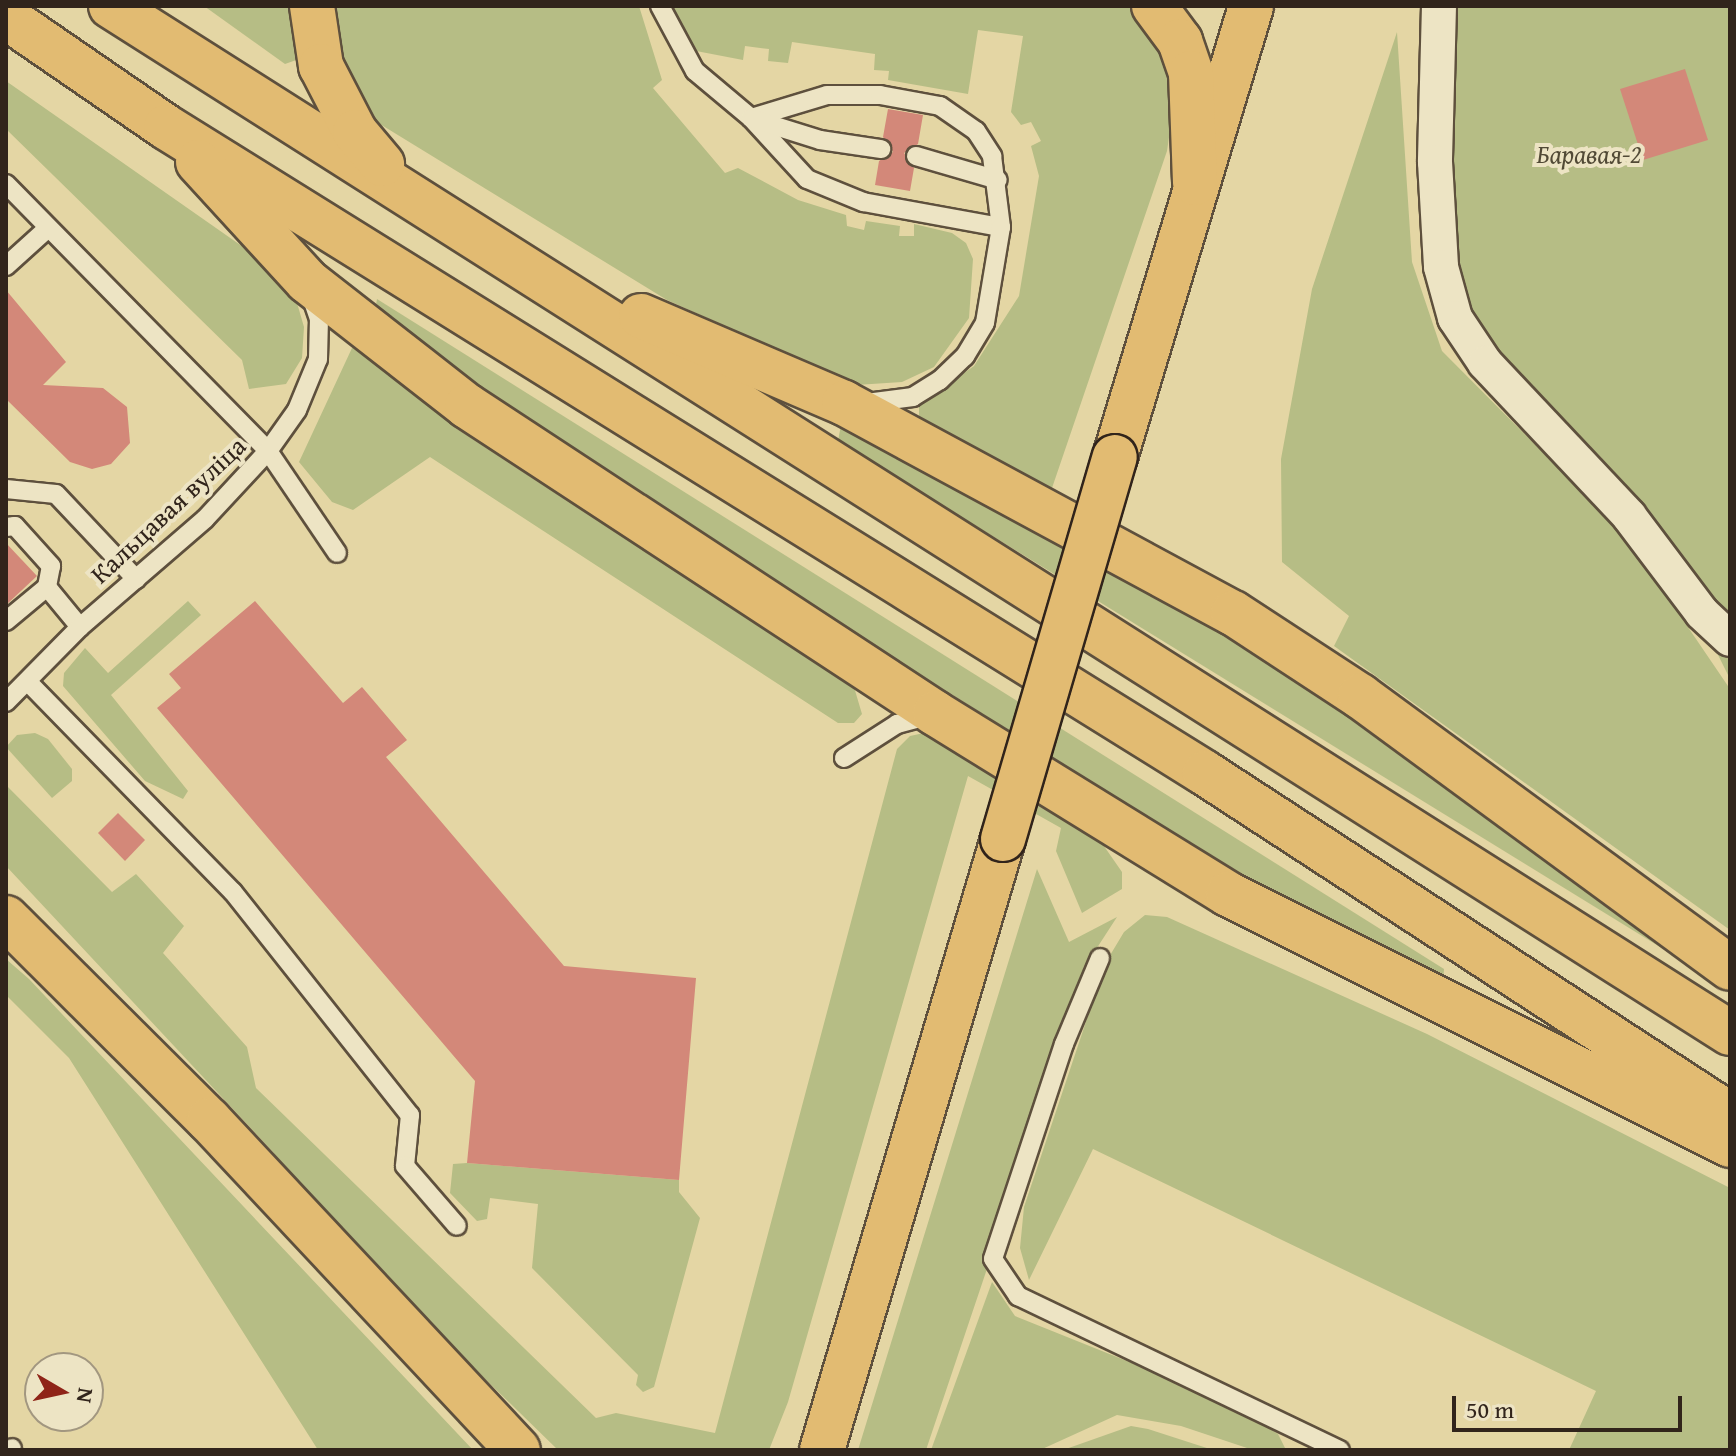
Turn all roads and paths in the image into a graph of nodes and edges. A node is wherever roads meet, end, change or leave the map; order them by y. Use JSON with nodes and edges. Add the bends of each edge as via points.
{"nodes":[{"id":1,"x":111,"y":6,"type":"edge"},
{"id":2,"x":312,"y":6,"type":"edge"},
{"id":3,"x":660,"y":6,"type":"edge"},
{"id":4,"x":1154,"y":6,"type":"edge"},
{"id":5,"x":1251,"y":6,"type":"edge"},
{"id":6,"x":1439,"y":6,"type":"edge"},
{"id":7,"x":6,"y":17,"type":"edge"},
{"id":8,"x":751,"y":118,"type":"junction"},
{"id":9,"x":166,"y":127,"type":"junction"},
{"id":10,"x":881,"y":149,"type":"dead end"},
{"id":11,"x":916,"y":156,"type":"dead end"},
{"id":12,"x":998,"y":180,"type":"junction"},
{"id":13,"x":1195,"y":183,"type":"junction"},
{"id":14,"x":6,"y":184,"type":"edge"},
{"id":15,"x":402,"y":187,"type":"junction"},
{"id":16,"x":1001,"y":227,"type":"junction"},
{"id":17,"x":48,"y":228,"type":"junction"},
{"id":18,"x":6,"y":266,"type":"edge"},
{"id":19,"x":542,"y":276,"type":"junction"},
{"id":20,"x":307,"y":281,"type":"junction"},
{"id":21,"x":844,"y":403,"type":"junction"},
{"id":22,"x":268,"y":451,"type":"junction"},
{"id":23,"x":6,"y":489,"type":"edge"},
{"id":24,"x":6,"y":527,"type":"edge"},
{"id":25,"x":337,"y":553,"type":"dead end"},
{"id":26,"x":136,"y":579,"type":"junction"},
{"id":27,"x":47,"y":587,"type":"junction"},
{"id":28,"x":6,"y":621,"type":"edge"},
{"id":29,"x":80,"y":627,"type":"junction"},
{"id":30,"x":1730,"y":639,"type":"edge"},
{"id":31,"x":28,"y":682,"type":"junction"},
{"id":32,"x":6,"y":702,"type":"edge"},
{"id":33,"x":935,"y":713,"type":"junction"},
{"id":34,"x":844,"y":758,"type":"dead end"},
{"id":35,"x":6,"y":918,"type":"edge"},
{"id":36,"x":1100,"y":958,"type":"dead end"},
{"id":37,"x":1730,"y":968,"type":"edge"},
{"id":38,"x":1730,"y":1033,"type":"edge"},
{"id":39,"x":1730,"y":1115,"type":"edge"},
{"id":40,"x":1730,"y":1145,"type":"edge"},
{"id":41,"x":457,"y":1226,"type":"dead end"},
{"id":42,"x":828,"y":1431,"type":"edge"},
{"id":43,"x":518,"y":1450,"type":"edge"},
{"id":44,"x":804,"y":1450,"type":"edge"},
{"id":45,"x":1340,"y":1450,"type":"edge"}],
"edges":[{"from":1,"to":15,"type":"main road"},
{"from":2,"to":15,"type":"main road","via":[[321,66],[355,132]]},
{"from":3,"to":8,"type":"lane","via":[[695,71]]},
{"from":4,"to":13,"type":"main road","via":[[1180,41],[1191,73]]},
{"from":5,"to":13,"type":"main road"},
{"from":6,"to":30,"type":"street","via":[[1435,162],[1441,267],[1455,318],[1485,363],[1629,516]]},
{"from":7,"to":9,"type":"main road"},
{"from":8,"to":10,"type":"lane","via":[[820,140]]},
{"from":8,"to":12,"type":"lane","via":[[827,95],[880,95],[940,106],[976,131]]},
{"from":8,"to":16,"type":"lane","via":[[807,179],[863,202]]},
{"from":9,"to":20,"type":"main road"},
{"from":9,"to":39,"type":"main road","via":[[1179,756]]},
{"from":11,"to":12,"type":"lane"},
{"from":12,"to":16,"type":"lane"},
{"from":13,"to":42,"type":"main road","bridge":true},
{"from":14,"to":17,"type":"lane"},
{"from":15,"to":19,"type":"main road"},
{"from":16,"to":21,"type":"lane","via":[[995,289],[965,356],[913,397]]},
{"from":17,"to":18,"type":"lane"},
{"from":17,"to":22,"type":"lane"},
{"from":19,"to":21,"type":"main road"},
{"from":19,"to":38,"type":"main road"},
{"from":20,"to":22,"type":"lane","name":"Кальцавая вуліца","via":[[319,319],[318,359],[297,410]]},
{"from":20,"to":33,"type":"main road","via":[[467,406]]},
{"from":21,"to":37,"type":"main road","via":[[1233,613],[1432,747]]},
{"from":22,"to":25,"type":"lane"},
{"from":22,"to":26,"type":"lane","name":"Кальцавая вуліца"},
{"from":23,"to":26,"type":"lane","via":[[56,494]]},
{"from":24,"to":27,"type":"lane","via":[[15,526],[51,566]]},
{"from":26,"to":29,"type":"lane","name":"Кальцавая вуліца"},
{"from":27,"to":28,"type":"lane"},
{"from":27,"to":29,"type":"lane"},
{"from":29,"to":31,"type":"lane","name":"Кальцавая вуліца"},
{"from":31,"to":32,"type":"lane","name":"Кальцавая вуліца"},
{"from":31,"to":41,"type":"lane","via":[[233,892],[410,1115],[405,1166]]},
{"from":33,"to":34,"type":"lane","via":[[897,724]]},
{"from":33,"to":40,"type":"main road","via":[[1228,894],[1361,966]]},
{"from":35,"to":43,"type":"main road","via":[[209,1120]]},
{"from":36,"to":45,"type":"lane","via":[[1064,1044],[993,1259],[1018,1296]]},
{"from":42,"to":44,"type":"main road"}]}
